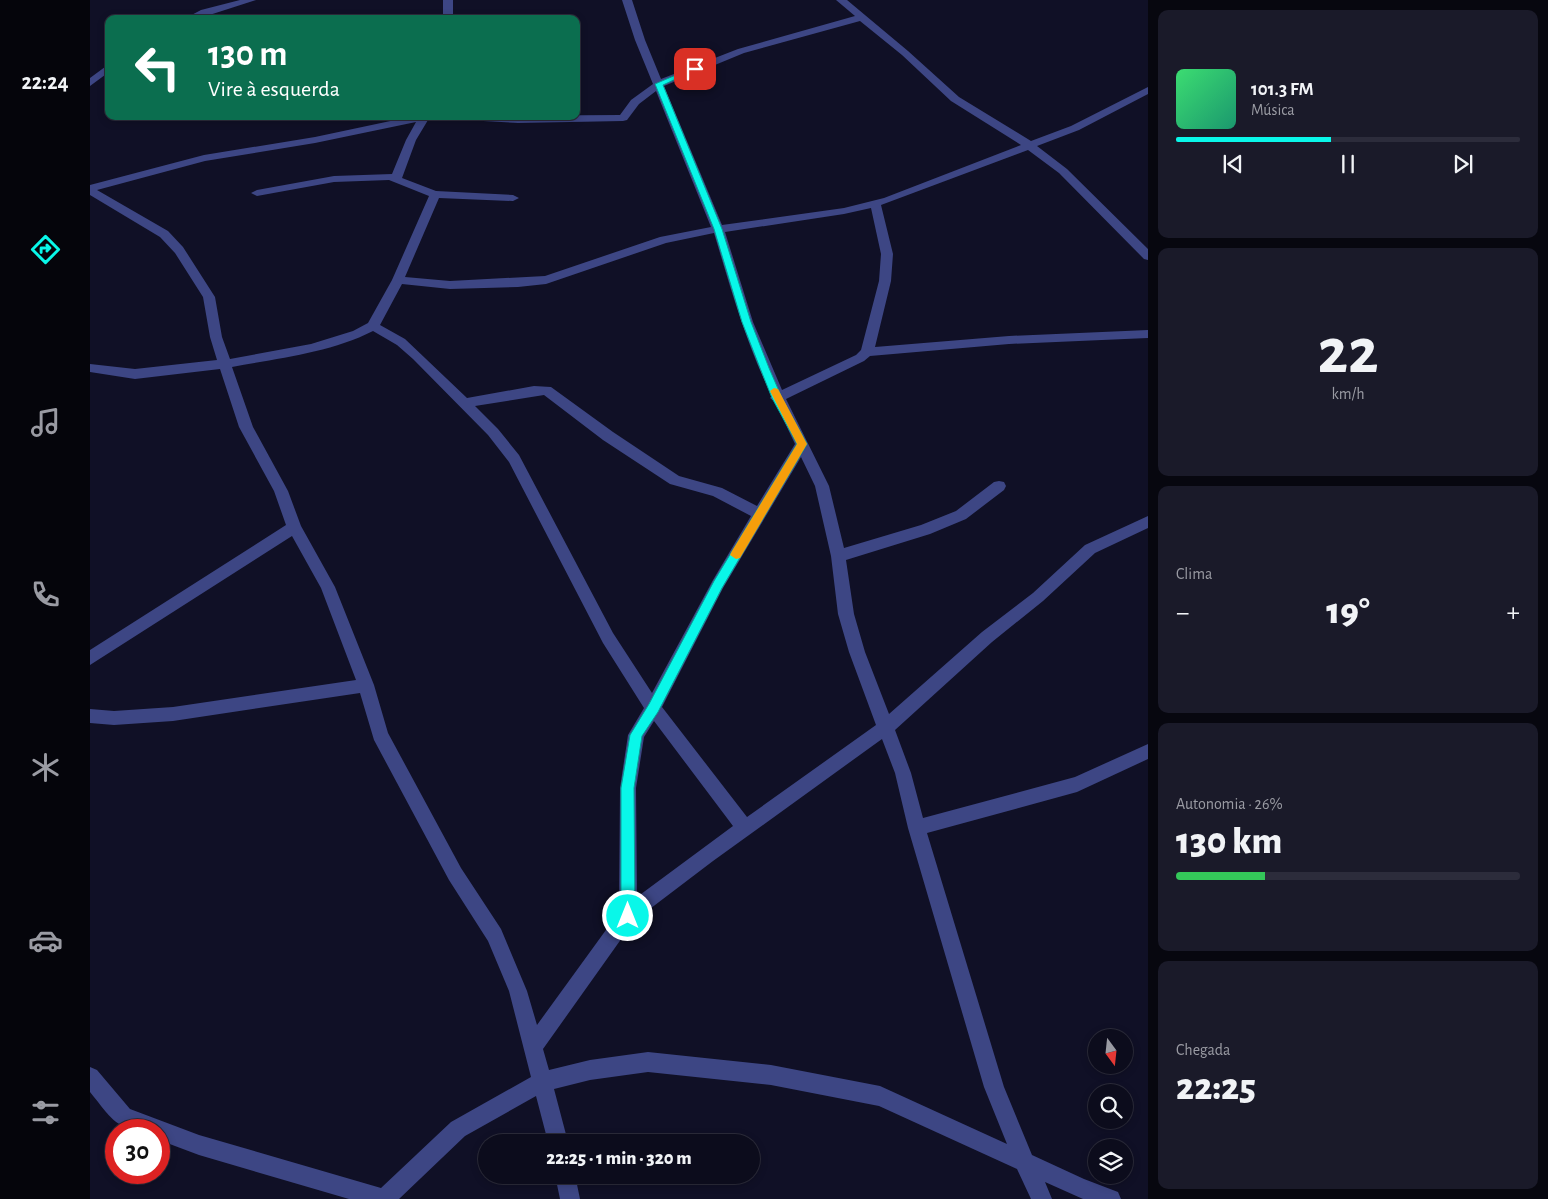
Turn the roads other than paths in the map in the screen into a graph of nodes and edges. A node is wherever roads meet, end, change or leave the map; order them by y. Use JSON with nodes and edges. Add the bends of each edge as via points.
{"nodes":[{"id":1,"x":251,"y":0,"type":"edge"},
{"id":2,"x":448,"y":0,"type":"edge"},
{"id":3,"x":627,"y":0,"type":"edge"},
{"id":4,"x":840,"y":0,"type":"edge"},
{"id":5,"x":198,"y":15,"type":"edge"},
{"id":6,"x":448,"y":15,"type":"edge"},
{"id":7,"x":863,"y":17,"type":"junction"},
{"id":8,"x":105,"y":70,"type":"edge"},
{"id":9,"x":90,"y":83,"type":"edge"},
{"id":10,"x":658,"y":84,"type":"junction"},
{"id":11,"x":1148,"y":90,"type":"edge"},
{"id":12,"x":580,"y":119,"type":"edge"},
{"id":13,"x":406,"y":120,"type":"edge"},
{"id":14,"x":423,"y":120,"type":"edge"},
{"id":15,"x":1030,"y":144,"type":"junction"},
{"id":16,"x":396,"y":179,"type":"junction"},
{"id":17,"x":90,"y":189,"type":"edge"},
{"id":18,"x":257,"y":193,"type":"dead end"},
{"id":19,"x":435,"y":194,"type":"junction"},
{"id":20,"x":513,"y":198,"type":"dead end"},
{"id":21,"x":875,"y":203,"type":"junction"},
{"id":22,"x":718,"y":229,"type":"junction"},
{"id":23,"x":1148,"y":256,"type":"edge"},
{"id":24,"x":398,"y":280,"type":"junction"},
{"id":25,"x":372,"y":326,"type":"junction"},
{"id":26,"x":1148,"y":334,"type":"edge"},
{"id":27,"x":867,"y":352,"type":"junction"},
{"id":28,"x":225,"y":364,"type":"junction"},
{"id":29,"x":90,"y":368,"type":"edge"},
{"id":30,"x":777,"y":398,"type":"junction"},
{"id":31,"x":465,"y":404,"type":"junction"},
{"id":32,"x":802,"y":444,"type":"junction"},
{"id":33,"x":999,"y":486,"type":"dead end"},
{"id":34,"x":760,"y":514,"type":"junction"},
{"id":35,"x":1148,"y":522,"type":"edge"},
{"id":36,"x":294,"y":527,"type":"junction"},
{"id":37,"x":838,"y":556,"type":"junction"},
{"id":38,"x":90,"y":658,"type":"edge"},
{"id":39,"x":366,"y":685,"type":"junction"},
{"id":40,"x":654,"y":708,"type":"junction"},
{"id":41,"x":90,"y":716,"type":"edge"},
{"id":42,"x":886,"y":727,"type":"junction"},
{"id":43,"x":1148,"y":751,"type":"edge"},
{"id":44,"x":744,"y":828,"type":"junction"},
{"id":45,"x":917,"y":828,"type":"junction"},
{"id":46,"x":628,"y":916,"type":"junction"},
{"id":47,"x":533,"y":1046,"type":"junction"},
{"id":48,"x":90,"y":1077,"type":"edge"},
{"id":49,"x":541,"y":1082,"type":"junction"},
{"id":50,"x":556,"y":1134,"type":"edge"},
{"id":51,"x":1025,"y":1163,"type":"junction"},
{"id":52,"x":567,"y":1184,"type":"edge"},
{"id":53,"x":384,"y":1199,"type":"edge"},
{"id":54,"x":570,"y":1199,"type":"edge"},
{"id":55,"x":1042,"y":1199,"type":"edge"},
{"id":56,"x":1111,"y":1199,"type":"edge"}],
"edges":[{"from":1,"to":5,"type":"street"},
{"from":2,"to":6,"type":"street"},
{"from":3,"to":10,"type":"street"},
{"from":4,"to":7,"type":"street"},
{"from":7,"to":10,"type":"street","via":[[741,51]]},
{"from":7,"to":15,"type":"street","via":[[955,99]]},
{"from":8,"to":9,"type":"street"},
{"from":10,"to":12,"type":"street","via":[[635,102],[623,118]]},
{"from":10,"to":22,"type":"street"},
{"from":11,"to":15,"type":"street","via":[[1075,128]]},
{"from":13,"to":17,"type":"street","via":[[314,140],[204,158]]},
{"from":14,"to":16,"type":"street"},
{"from":15,"to":21,"type":"street"},
{"from":15,"to":23,"type":"street","via":[[1083,189]]},
{"from":16,"to":18,"type":"street","via":[[334,179]]},
{"from":16,"to":19,"type":"street"},
{"from":17,"to":28,"type":"street","via":[[164,234],[179,250],[209,297]]},
{"from":19,"to":20,"type":"street"},
{"from":19,"to":24,"type":"street"},
{"from":21,"to":22,"type":"street","via":[[826,214]]},
{"from":21,"to":27,"type":"street","via":[[887,254],[886,281]]},
{"from":22,"to":24,"type":"street","via":[[664,240],[546,280],[450,285]]},
{"from":22,"to":30,"type":"street","via":[[747,322]]},
{"from":24,"to":25,"type":"street"},
{"from":25,"to":28,"type":"street","via":[[312,348]]},
{"from":25,"to":31,"type":"street","via":[[402,342]]},
{"from":26,"to":27,"type":"street","via":[[1009,340]]},
{"from":27,"to":30,"type":"street"},
{"from":28,"to":29,"type":"street","via":[[135,374]]},
{"from":28,"to":36,"type":"street","via":[[246,427],[281,491]]},
{"from":30,"to":32,"type":"street"},
{"from":31,"to":34,"type":"street","via":[[546,390],[675,480],[717,492]]},
{"from":31,"to":40,"type":"street","via":[[514,458],[608,638]]},
{"from":32,"to":34,"type":"street"},
{"from":32,"to":37,"type":"street","via":[[822,486]]},
{"from":33,"to":37,"type":"street","via":[[960,515],[925,530]]},
{"from":34,"to":40,"type":"street","via":[[718,584]]},
{"from":35,"to":42,"type":"street","via":[[1090,549]]},
{"from":36,"to":38,"type":"street"},
{"from":36,"to":39,"type":"street","via":[[328,587]]},
{"from":37,"to":42,"type":"street","via":[[846,614]]},
{"from":39,"to":41,"type":"street","via":[[173,714],[114,718]]},
{"from":39,"to":47,"type":"street","via":[[380,735],[455,874],[495,935],[518,991]]},
{"from":40,"to":44,"type":"street"},
{"from":40,"to":46,"type":"street","via":[[636,735],[628,788]]},
{"from":42,"to":44,"type":"street"},
{"from":42,"to":45,"type":"street","via":[[903,773]]},
{"from":43,"to":45,"type":"street","via":[[1077,784]]},
{"from":44,"to":46,"type":"street"},
{"from":45,"to":51,"type":"street","via":[[994,1087]]},
{"from":46,"to":47,"type":"street"},
{"from":47,"to":49,"type":"street"},
{"from":48,"to":53,"type":"street","via":[[123,1116],[199,1145]]},
{"from":49,"to":50,"type":"street"},
{"from":49,"to":51,"type":"street","via":[[590,1070],[648,1062],[771,1075],[880,1096]]},
{"from":49,"to":53,"type":"street","via":[[458,1129]]},
{"from":51,"to":55,"type":"street"},
{"from":51,"to":56,"type":"street"},
{"from":52,"to":54,"type":"street"}]}
